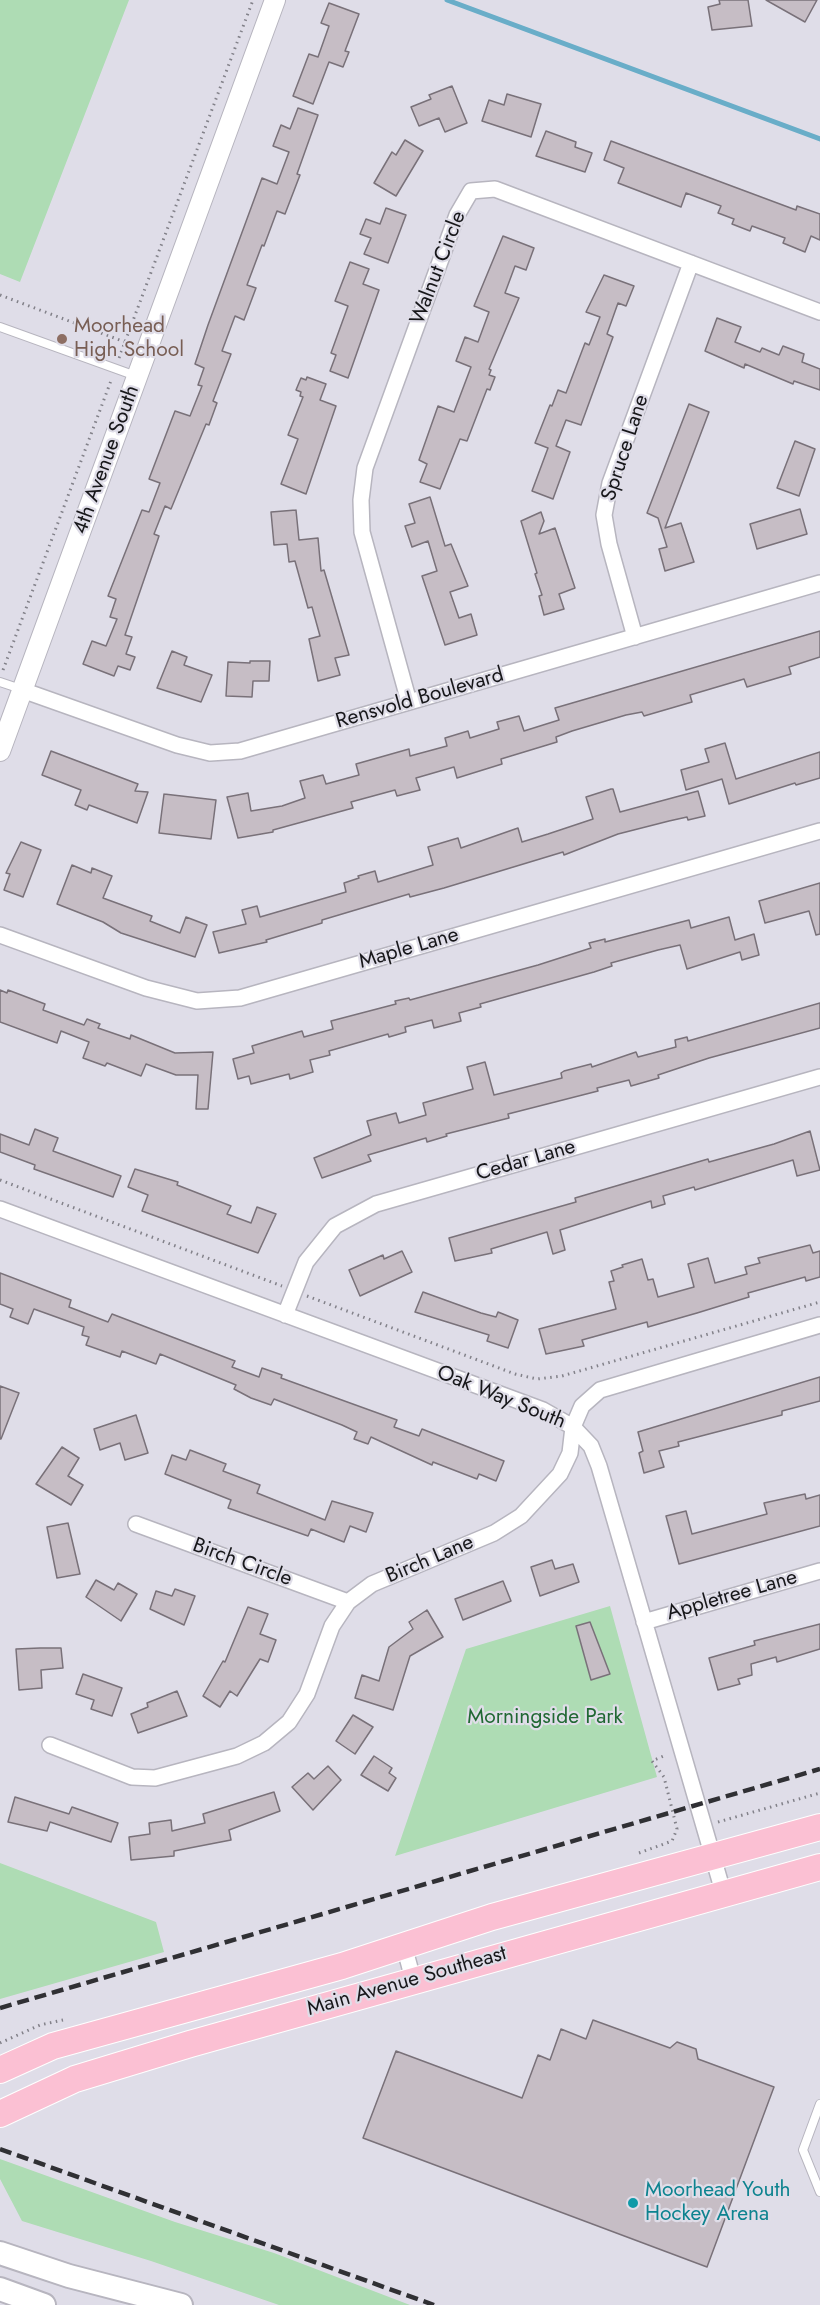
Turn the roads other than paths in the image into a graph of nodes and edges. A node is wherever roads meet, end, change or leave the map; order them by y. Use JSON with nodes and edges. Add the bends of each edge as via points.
{"nodes":[{"id":1,"x":275,"y":0,"type":"edge"},
{"id":2,"x":692,"y":263,"type":"junction"},
{"id":3,"x":820,"y":312,"type":"edge"},
{"id":4,"x":0,"y":327,"type":"edge"},
{"id":5,"x":137,"y":376,"type":"junction"},
{"id":6,"x":820,"y":583,"type":"edge"},
{"id":7,"x":635,"y":637,"type":"junction"},
{"id":8,"x":0,"y":680,"type":"edge"},
{"id":9,"x":22,"y":690,"type":"junction"},
{"id":10,"x":409,"y":702,"type":"junction"},
{"id":11,"x":0,"y":751,"type":"edge"},
{"id":12,"x":820,"y":831,"type":"edge"},
{"id":13,"x":0,"y":935,"type":"edge"},
{"id":14,"x":820,"y":1077,"type":"edge"},
{"id":15,"x":0,"y":1209,"type":"edge"},
{"id":16,"x":285,"y":1315,"type":"junction"},
{"id":17,"x":820,"y":1325,"type":"edge"},
{"id":18,"x":573,"y":1427,"type":"junction"},
{"id":19,"x":136,"y":1524,"type":"dead end"},
{"id":20,"x":820,"y":1570,"type":"edge"},
{"id":21,"x":348,"y":1602,"type":"junction"},
{"id":22,"x":644,"y":1622,"type":"junction"},
{"id":23,"x":50,"y":1745,"type":"dead end"},
{"id":24,"x":820,"y":1827,"type":"edge"},
{"id":25,"x":713,"y":1858,"type":"junction"},
{"id":26,"x":820,"y":1866,"type":"edge"},
{"id":27,"x":724,"y":1895,"type":"junction"},
{"id":28,"x":404,"y":1946,"type":"junction"},
{"id":29,"x":413,"y":1979,"type":"junction"},
{"id":30,"x":0,"y":2070,"type":"edge"},
{"id":31,"x":820,"y":2104,"type":"edge"},
{"id":32,"x":0,"y":2114,"type":"edge"},
{"id":33,"x":820,"y":2192,"type":"edge"},
{"id":34,"x":0,"y":2253,"type":"edge"},
{"id":35,"x":0,"y":2289,"type":"edge"},
{"id":36,"x":44,"y":2305,"type":"edge"},
{"id":37,"x":181,"y":2305,"type":"edge"}],
"edges":[{"from":1,"to":5,"type":"street","name":"4th Avenue South"},
{"from":2,"to":3,"type":"street","name":"Walnut Circle"},
{"from":2,"to":7,"type":"street","name":"Spruce Lane","via":[[610,483],[604,515]]},
{"from":2,"to":10,"type":"street","name":"Walnut Circle","via":[[495,189],[471,191],[457,215],[365,468],[361,500],[362,532]]},
{"from":4,"to":5,"type":"lane"},
{"from":5,"to":9,"type":"street","name":"4th Avenue South"},
{"from":6,"to":7,"type":"street","name":"Rensvold Boulevard"},
{"from":7,"to":10,"type":"street","name":"Rensvold Boulevard"},
{"from":8,"to":9,"type":"lane"},
{"from":9,"to":10,"type":"street","name":"Rensvold Boulevard","via":[[177,746],[210,753],[240,751]]},
{"from":9,"to":11,"type":"street","name":"4th Avenue South"},
{"from":12,"to":13,"type":"street","name":"Maple Lane","via":[[240,998],[196,1001],[146,988]]},
{"from":14,"to":16,"type":"street","name":"Cedar Lane","via":[[376,1204],[334,1226],[306,1262]]},
{"from":15,"to":16,"type":"street","name":"Oak Way South"},
{"from":16,"to":18,"type":"street","name":"Oak Way South","via":[[543,1410]]},
{"from":17,"to":18,"type":"street","name":"Birch Lane","via":[[600,1390],[582,1406]]},
{"from":18,"to":21,"type":"street","name":"Birch Lane","via":[[570,1453],[560,1474],[520,1516],[494,1533],[381,1580]]},
{"from":18,"to":22,"type":"street","name":"Oak Way South","via":[[591,1446],[599,1466]]},
{"from":19,"to":21,"type":"street","name":"Birch Circle"},
{"from":20,"to":22,"type":"street","name":"Appletree Lane"},
{"from":21,"to":23,"type":"street","name":"Birch Lane","via":[[333,1626],[307,1694],[289,1722],[264,1743],[237,1756],[155,1778],[132,1777]]},
{"from":22,"to":25,"type":"street","name":"Oak Way South"},
{"from":24,"to":25,"type":"main road","name":"Main Avenue Southeast"},
{"from":25,"to":27,"type":"street","name":"Oak Way South"},
{"from":25,"to":28,"type":"main road","name":"Main Avenue Southeast","via":[[492,1917]]},
{"from":26,"to":27,"type":"main road","name":"Main Avenue Southeast"},
{"from":27,"to":29,"type":"main road","name":"Main Avenue Southeast"},
{"from":28,"to":29,"type":"street"},
{"from":28,"to":30,"type":"main road","name":"Main Avenue Southeast","via":[[53,2046]]},
{"from":29,"to":32,"type":"main road","name":"Main Avenue Southeast","via":[[75,2079]]},
{"from":31,"to":33,"type":"lane","via":[[803,2150]]},
{"from":34,"to":37,"type":"main road","via":[[97,2284]]},
{"from":35,"to":36,"type":"main road"}]}
